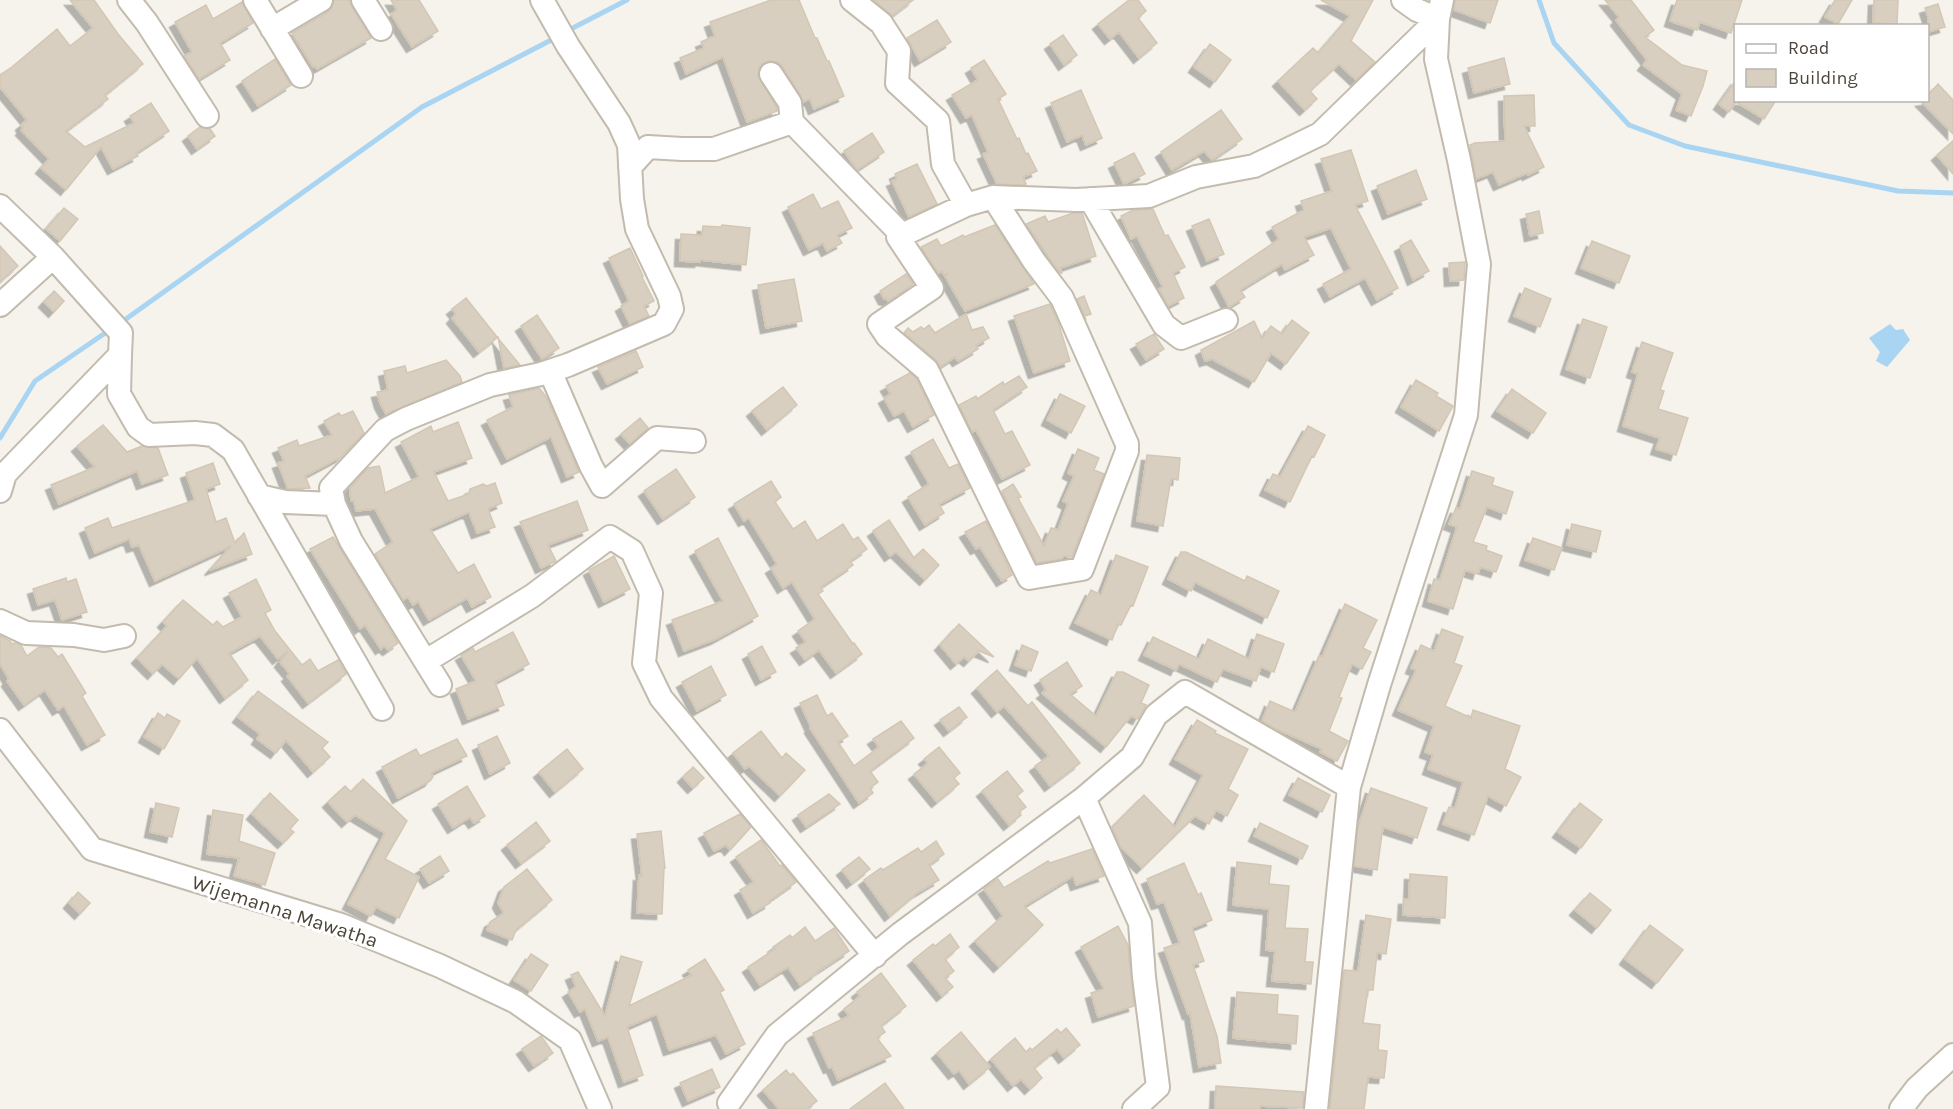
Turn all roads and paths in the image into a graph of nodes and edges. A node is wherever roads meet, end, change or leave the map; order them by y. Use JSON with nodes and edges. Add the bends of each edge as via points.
{"nodes":[{"id":1,"x":129,"y":0,"type":"edge"},
{"id":2,"x":255,"y":0,"type":"edge"},
{"id":3,"x":321,"y":0,"type":"edge"},
{"id":4,"x":363,"y":0,"type":"edge"},
{"id":5,"x":542,"y":0,"type":"edge"},
{"id":6,"x":852,"y":0,"type":"edge"},
{"id":7,"x":1403,"y":0,"type":"edge"},
{"id":8,"x":1440,"y":9,"type":"edge"},
{"id":9,"x":381,"y":28,"type":"dead end"},
{"id":10,"x":272,"y":29,"type":"junction"},
{"id":11,"x":771,"y":74,"type":"dead end"},
{"id":12,"x":301,"y":76,"type":"dead end"},
{"id":13,"x":207,"y":116,"type":"dead end"},
{"id":14,"x":792,"y":122,"type":"junction"},
{"id":15,"x":630,"y":167,"type":"junction"},
{"id":16,"x":993,"y":197,"type":"junction"},
{"id":17,"x":1090,"y":199,"type":"junction"},
{"id":18,"x":966,"y":205,"type":"junction"},
{"id":19,"x":0,"y":206,"type":"edge"},
{"id":20,"x":902,"y":235,"type":"junction"},
{"id":21,"x":52,"y":257,"type":"junction"},
{"id":22,"x":0,"y":305,"type":"edge"},
{"id":23,"x":1226,"y":320,"type":"dead end"},
{"id":24,"x":121,"y":344,"type":"junction"},
{"id":25,"x":550,"y":371,"type":"junction"},
{"id":26,"x":694,"y":441,"type":"dead end"},
{"id":27,"x":0,"y":491,"type":"edge"},
{"id":28,"x":259,"y":496,"type":"junction"},
{"id":29,"x":334,"y":504,"type":"junction"},
{"id":30,"x":0,"y":621,"type":"edge"},
{"id":31,"x":124,"y":636,"type":"dead end"},
{"id":32,"x":426,"y":661,"type":"junction"},
{"id":33,"x":440,"y":685,"type":"dead end"},
{"id":34,"x":381,"y":709,"type":"dead end"},
{"id":35,"x":0,"y":730,"type":"edge"},
{"id":36,"x":1349,"y":787,"type":"junction"},
{"id":37,"x":1084,"y":798,"type":"junction"},
{"id":38,"x":875,"y":956,"type":"junction"},
{"id":39,"x":1953,"y":1055,"type":"edge"},
{"id":40,"x":726,"y":1107,"type":"edge"},
{"id":41,"x":600,"y":1109,"type":"edge"},
{"id":42,"x":1134,"y":1109,"type":"edge"},
{"id":43,"x":1316,"y":1109,"type":"edge"},
{"id":44,"x":1900,"y":1109,"type":"edge"}],
"edges":[{"from":1,"to":13,"type":"street"},
{"from":2,"to":10,"type":"street"},
{"from":3,"to":10,"type":"street"},
{"from":4,"to":9,"type":"street"},
{"from":5,"to":15,"type":"street","via":[[619,123],[629,145]]},
{"from":6,"to":18,"type":"street","via":[[881,23],[899,51],[897,83],[938,121],[943,164]]},
{"from":7,"to":8,"type":"street","via":[[1417,10]]},
{"from":8,"to":17,"type":"street","via":[[1320,134],[1254,166],[1196,177],[1149,196]]},
{"from":8,"to":36,"type":"street","via":[[1436,59],[1479,264],[1466,415]]},
{"from":10,"to":12,"type":"street"},
{"from":11,"to":14,"type":"street","via":[[790,103]]},
{"from":14,"to":15,"type":"street","via":[[714,148],[648,147]]},
{"from":14,"to":20,"type":"street"},
{"from":15,"to":25,"type":"street","via":[[637,229],[672,309],[664,324]]},
{"from":16,"to":17,"type":"street"},
{"from":16,"to":18,"type":"street"},
{"from":16,"to":20,"type":"street","via":[[1062,298],[1127,444],[1082,569],[1029,578],[927,370],[887,336],[879,324],[932,288],[898,237]]},
{"from":17,"to":23,"type":"street","via":[[1164,325],[1180,338]]},
{"from":18,"to":20,"type":"street"},
{"from":19,"to":21,"type":"street"},
{"from":21,"to":22,"type":"street"},
{"from":21,"to":24,"type":"street","via":[[106,314]]},
{"from":24,"to":27,"type":"street","via":[[5,474]]},
{"from":24,"to":28,"type":"street","via":[[119,394],[138,427],[149,435],[213,435],[233,450]]},
{"from":25,"to":26,"type":"street","via":[[602,486],[657,438]]},
{"from":25,"to":29,"type":"street","via":[[490,385],[386,430],[332,488]]},
{"from":28,"to":29,"type":"street","via":[[285,502]]},
{"from":28,"to":34,"type":"street"},
{"from":29,"to":32,"type":"street","via":[[351,541]]},
{"from":30,"to":31,"type":"street","via":[[26,633],[104,640]]},
{"from":32,"to":33,"type":"street"},
{"from":32,"to":38,"type":"street","via":[[532,596],[610,537],[632,551],[651,593],[644,663],[661,698]]},
{"from":35,"to":41,"type":"street","name":"Wijemanna Mawatha","via":[[93,849],[341,925],[516,1002],[570,1040]]},
{"from":36,"to":37,"type":"street","via":[[1185,692],[1156,715],[1132,757]]},
{"from":36,"to":43,"type":"street"},
{"from":37,"to":38,"type":"street","via":[[932,909]]},
{"from":37,"to":42,"type":"street","via":[[1140,923],[1158,1087]]},
{"from":38,"to":40,"type":"street","via":[[777,1035]]},
{"from":39,"to":44,"type":"street"}]}
